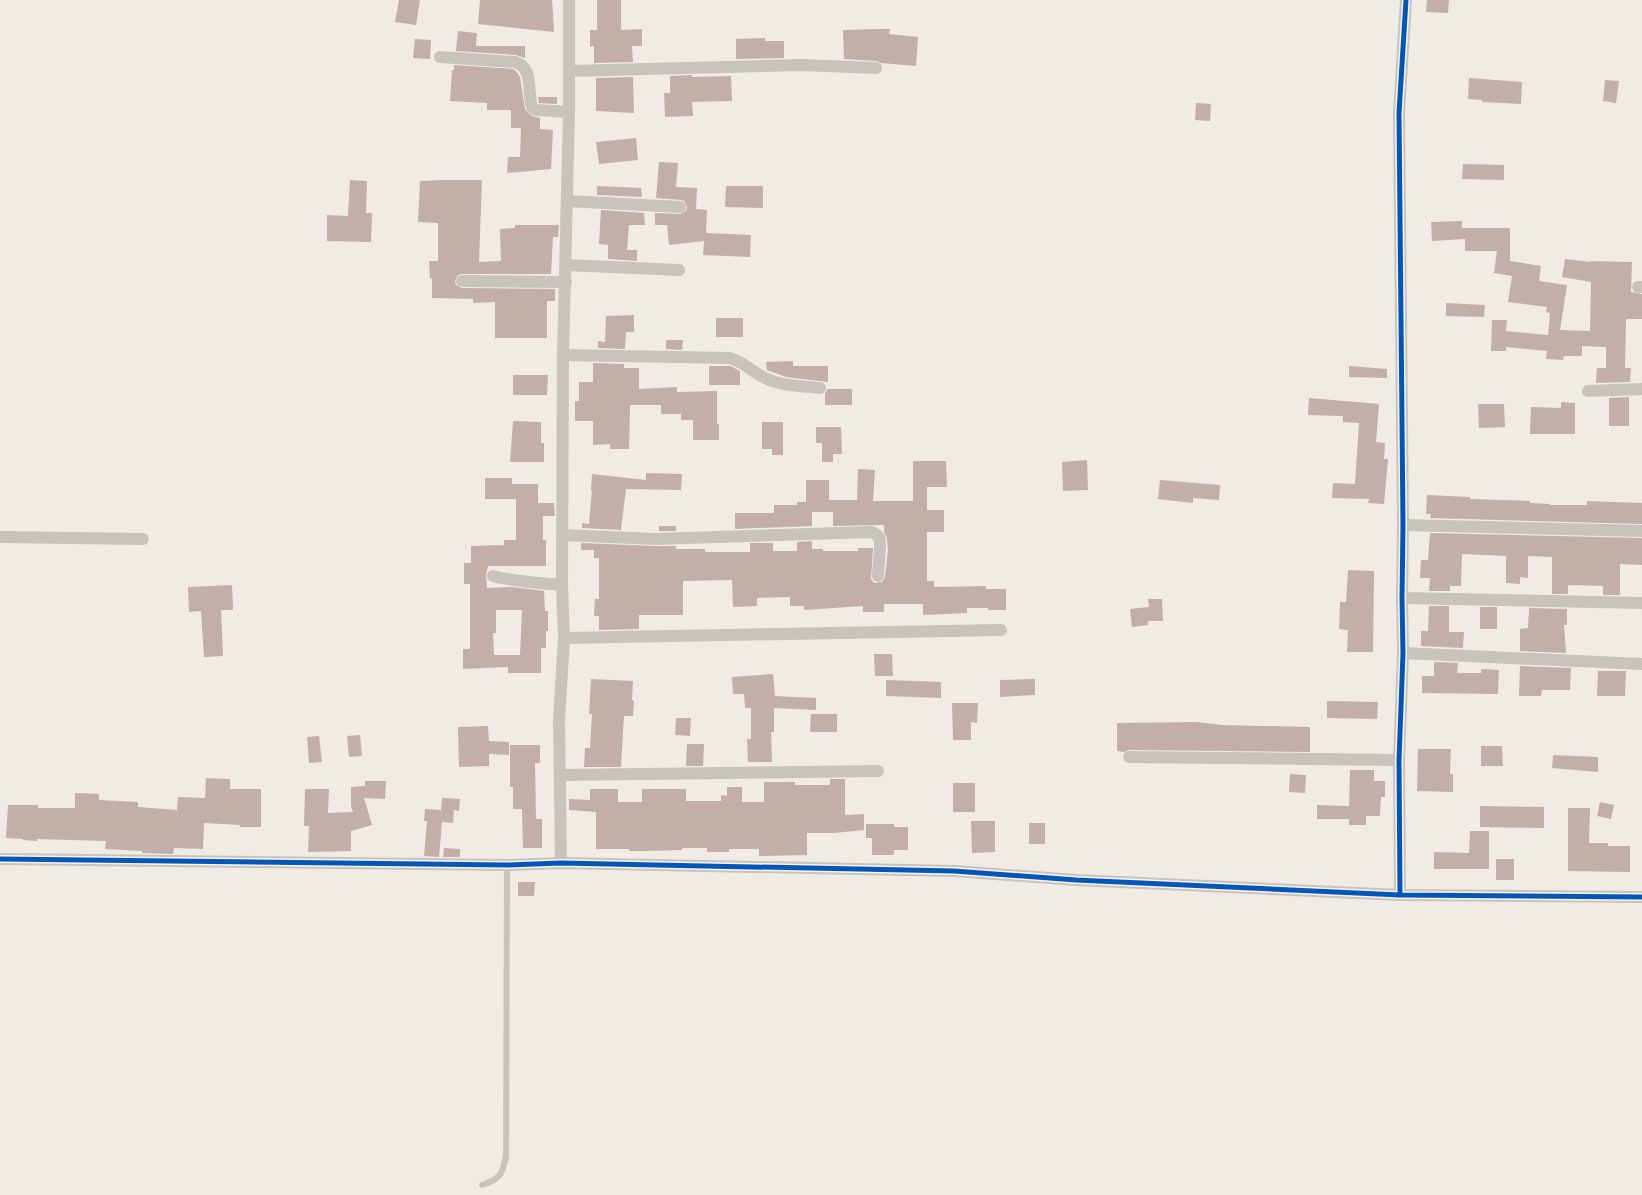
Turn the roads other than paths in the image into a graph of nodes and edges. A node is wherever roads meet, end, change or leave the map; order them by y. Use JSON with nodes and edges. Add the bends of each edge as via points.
{"nodes":[{"id":1,"x":569,"y":0,"type":"edge"},
{"id":2,"x":1406,"y":0,"type":"edge"},
{"id":3,"x":440,"y":57,"type":"dead end"},
{"id":4,"x":876,"y":68,"type":"dead end"},
{"id":5,"x":569,"y":71,"type":"junction"},
{"id":6,"x":569,"y":112,"type":"junction"},
{"id":7,"x":567,"y":200,"type":"junction"},
{"id":8,"x":680,"y":207,"type":"dead end"},
{"id":9,"x":566,"y":266,"type":"junction"},
{"id":10,"x":680,"y":270,"type":"dead end"},
{"id":11,"x":462,"y":281,"type":"dead end"},
{"id":12,"x":566,"y":282,"type":"junction"},
{"id":13,"x":563,"y":356,"type":"junction"},
{"id":14,"x":820,"y":388,"type":"dead end"},
{"id":15,"x":1642,"y":389,"type":"edge"},
{"id":16,"x":1588,"y":391,"type":"dead end"},
{"id":17,"x":1403,"y":525,"type":"junction"},
{"id":18,"x":1642,"y":531,"type":"edge"},
{"id":19,"x":563,"y":535,"type":"junction"},
{"id":20,"x":0,"y":537,"type":"edge"},
{"id":21,"x":143,"y":539,"type":"dead end"},
{"id":22,"x":493,"y":576,"type":"dead end"},
{"id":23,"x":878,"y":576,"type":"dead end"},
{"id":24,"x":562,"y":584,"type":"junction"},
{"id":25,"x":1402,"y":598,"type":"junction"},
{"id":26,"x":1642,"y":604,"type":"edge"},
{"id":27,"x":1001,"y":630,"type":"dead end"},
{"id":28,"x":564,"y":638,"type":"junction"},
{"id":29,"x":1403,"y":653,"type":"junction"},
{"id":30,"x":1642,"y":664,"type":"edge"},
{"id":31,"x":1129,"y":757,"type":"dead end"},
{"id":32,"x":1399,"y":760,"type":"junction"},
{"id":33,"x":878,"y":771,"type":"dead end"},
{"id":34,"x":561,"y":775,"type":"junction"},
{"id":35,"x":0,"y":859,"type":"edge"},
{"id":36,"x":561,"y":863,"type":"junction"},
{"id":37,"x":507,"y":865,"type":"junction"},
{"id":38,"x":1400,"y":894,"type":"junction"},
{"id":39,"x":1642,"y":897,"type":"edge"},
{"id":40,"x":482,"y":1185,"type":"dead end"}],
"edges":[{"from":1,"to":5,"type":"street"},
{"from":2,"to":17,"type":"street","via":[[1399,113]]},
{"from":3,"to":6,"type":"street","via":[[522,64],[528,72],[532,107],[536,110]]},
{"from":4,"to":5,"type":"street","via":[[807,65]]},
{"from":5,"to":6,"type":"street"},
{"from":6,"to":7,"type":"street"},
{"from":7,"to":8,"type":"street"},
{"from":7,"to":9,"type":"street"},
{"from":9,"to":10,"type":"street"},
{"from":9,"to":12,"type":"street"},
{"from":11,"to":12,"type":"street"},
{"from":12,"to":13,"type":"street"},
{"from":13,"to":14,"type":"street","via":[[730,358],[738,360],[765,378]]},
{"from":13,"to":19,"type":"street"},
{"from":15,"to":16,"type":"street"},
{"from":17,"to":18,"type":"street"},
{"from":17,"to":25,"type":"street"},
{"from":19,"to":23,"type":"street","via":[[655,539],[871,532],[879,537]]},
{"from":19,"to":24,"type":"street"},
{"from":20,"to":21,"type":"street"},
{"from":22,"to":24,"type":"street","via":[[514,581]]},
{"from":24,"to":28,"type":"street"},
{"from":25,"to":26,"type":"street"},
{"from":25,"to":29,"type":"street"},
{"from":27,"to":28,"type":"street"},
{"from":28,"to":34,"type":"street","via":[[559,720]]},
{"from":29,"to":30,"type":"street"},
{"from":29,"to":32,"type":"street"},
{"from":31,"to":32,"type":"street"},
{"from":32,"to":38,"type":"street"},
{"from":33,"to":34,"type":"street"},
{"from":34,"to":36,"type":"street"},
{"from":35,"to":37,"type":"street"},
{"from":36,"to":37,"type":"street"},
{"from":36,"to":38,"type":"street","via":[[954,871],[1076,880]]},
{"from":37,"to":40,"type":"lane","via":[[506,1156],[500,1176]]},
{"from":38,"to":39,"type":"street"}]}
